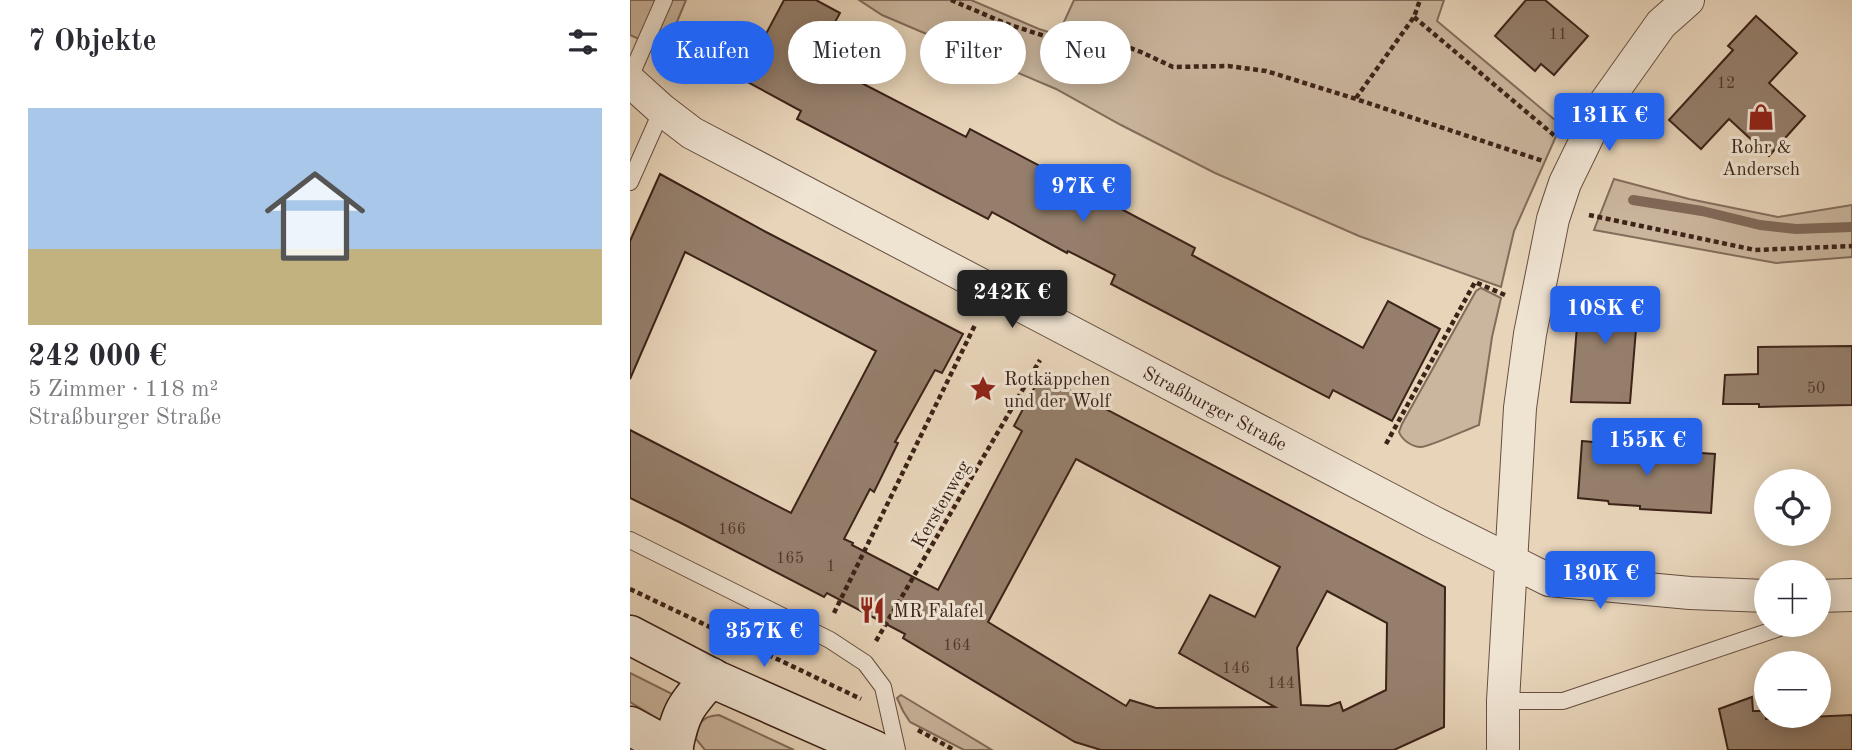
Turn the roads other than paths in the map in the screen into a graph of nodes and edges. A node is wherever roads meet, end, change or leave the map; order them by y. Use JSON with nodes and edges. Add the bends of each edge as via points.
{"nodes":[{"id":1,"x":664,"y":0,"type":"edge"},
{"id":2,"x":1688,"y":0,"type":"edge"},
{"id":3,"x":630,"y":79,"type":"edge"},
{"id":4,"x":662,"y":110,"type":"junction"},
{"id":5,"x":630,"y":181,"type":"edge"},
{"id":6,"x":630,"y":540,"type":"edge"},
{"id":7,"x":1512,"y":562,"type":"junction"},
{"id":8,"x":1852,"y":595,"type":"edge"},
{"id":9,"x":1754,"y":596,"type":"edge"},
{"id":10,"x":1831,"y":596,"type":"edge"},
{"id":11,"x":630,"y":635,"type":"edge"},
{"id":12,"x":1754,"y":636,"type":"edge"},
{"id":13,"x":711,"y":677,"type":"junction"},
{"id":14,"x":1503,"y":701,"type":"junction"},
{"id":15,"x":630,"y":726,"type":"edge"},
{"id":16,"x":674,"y":750,"type":"edge"},
{"id":17,"x":874,"y":750,"type":"edge"},
{"id":18,"x":897,"y":750,"type":"edge"},
{"id":19,"x":1503,"y":750,"type":"edge"}],
"edges":[{"from":1,"to":3,"type":"lane"},
{"from":2,"to":7,"type":"street","via":[[1661,24],[1602,107],[1553,219],[1520,408]]},
{"from":3,"to":4,"type":"street","name":"Straßburger Straße"},
{"from":4,"to":5,"type":"lane"},
{"from":4,"to":7,"type":"street","name":"Straßburger Straße","via":[[692,133]]},
{"from":6,"to":18,"type":"lane","via":[[830,640],[865,663],[883,687]]},
{"from":7,"to":9,"type":"street","name":"Straßburger Straße","via":[[1549,579]]},
{"from":7,"to":14,"type":"street"},
{"from":8,"to":10,"type":"street"},
{"from":11,"to":13,"type":"main road"},
{"from":12,"to":14,"type":"lane","via":[[1563,701]]},
{"from":13,"to":16,"type":"main road","via":[[688,703],[678,723]]},
{"from":13,"to":17,"type":"main road"},
{"from":14,"to":19,"type":"street"},
{"from":15,"to":16,"type":"main road"}]}
